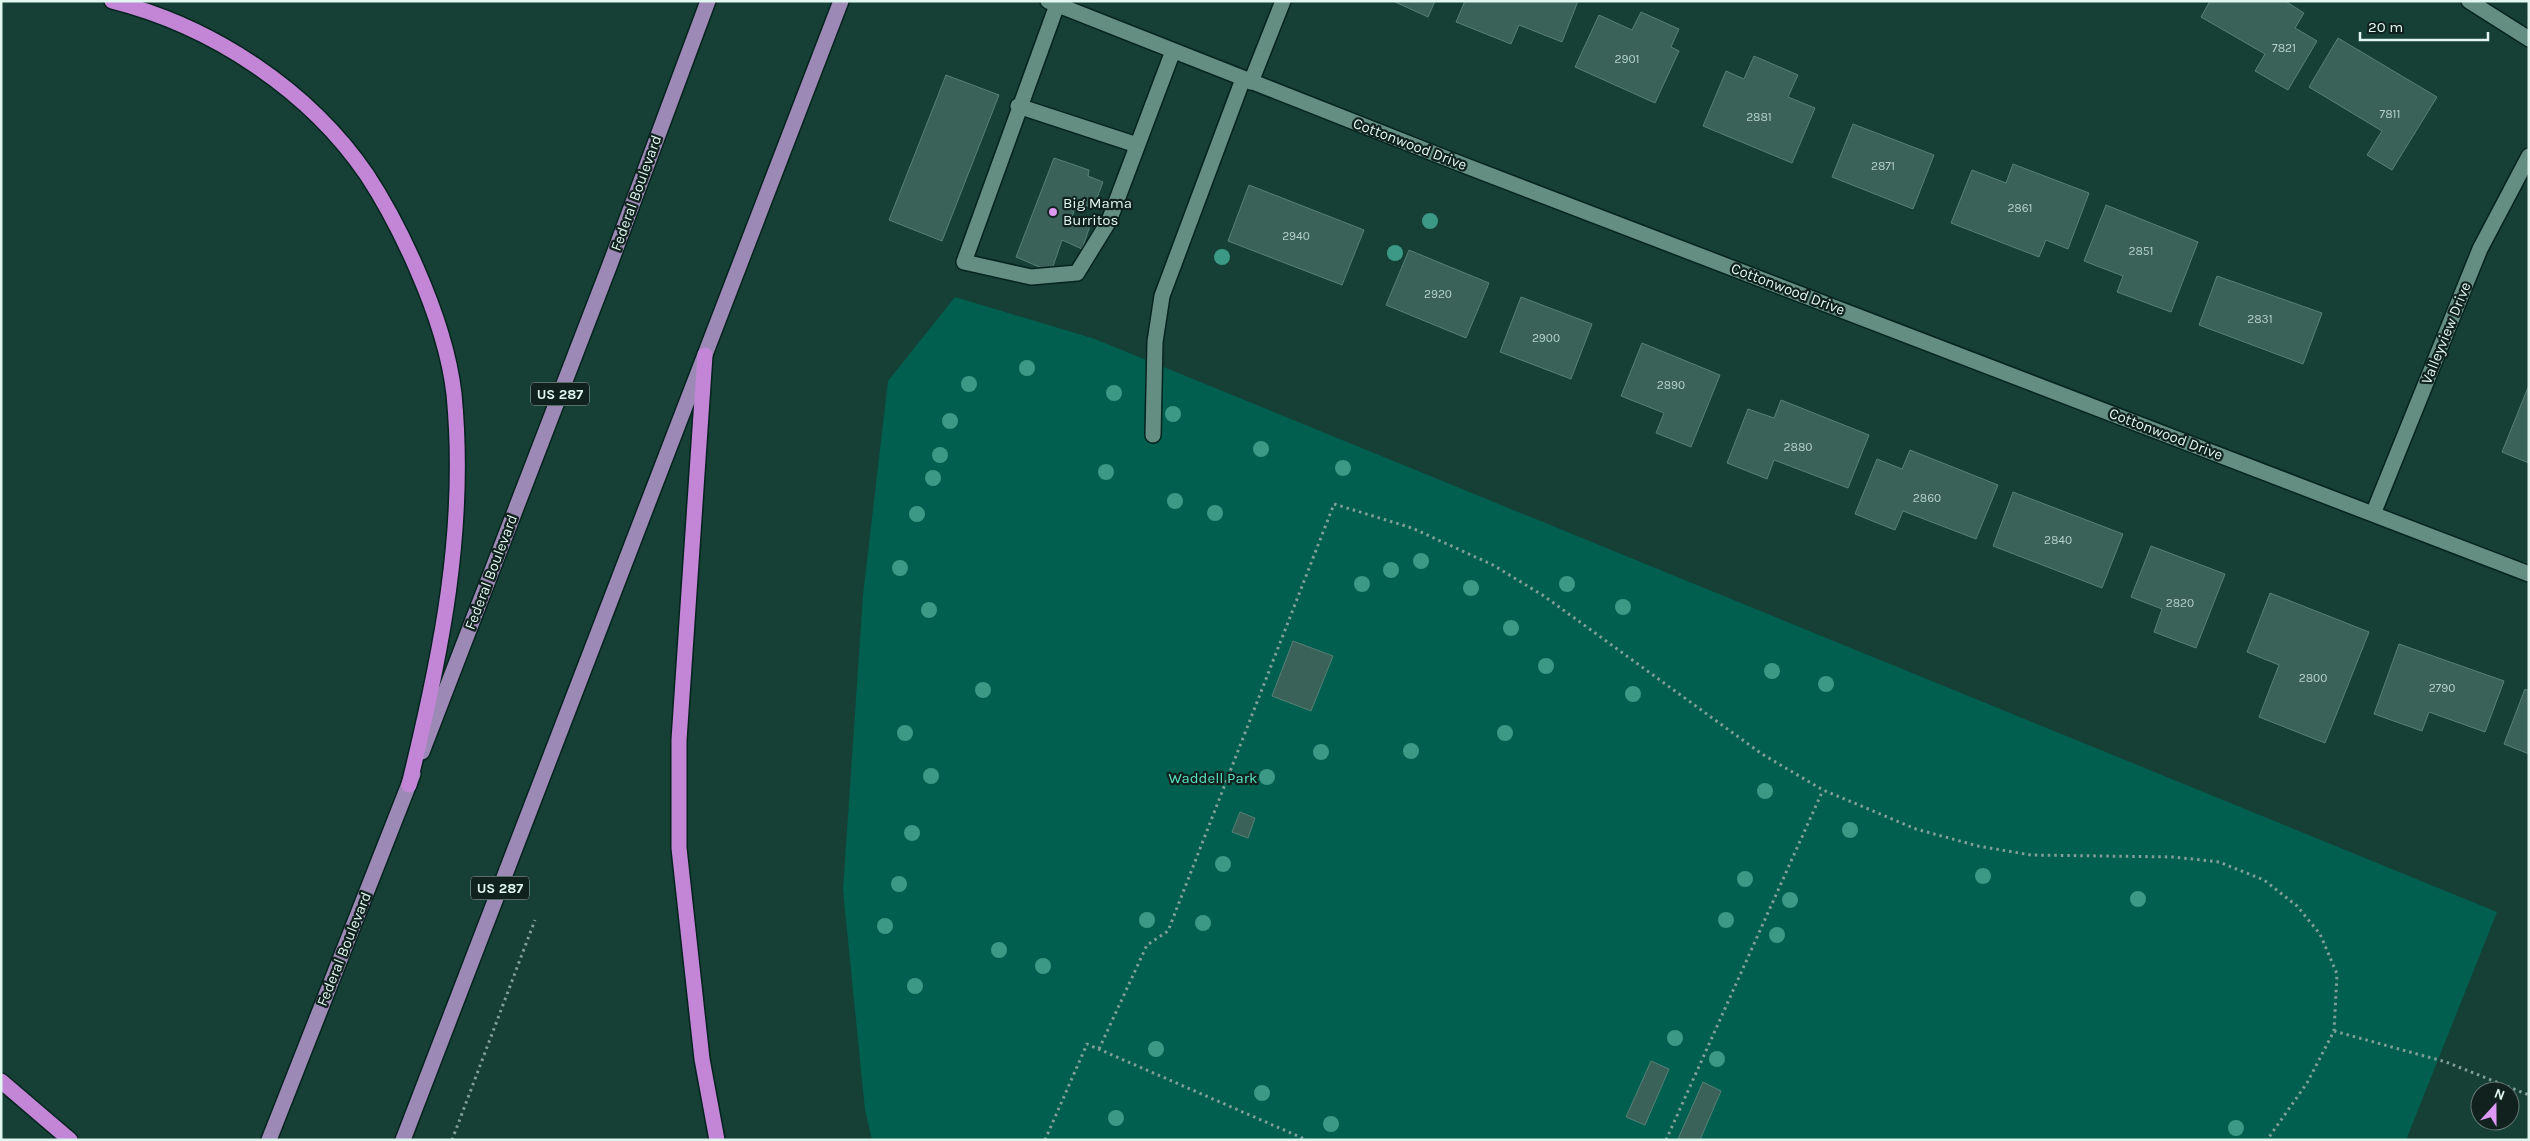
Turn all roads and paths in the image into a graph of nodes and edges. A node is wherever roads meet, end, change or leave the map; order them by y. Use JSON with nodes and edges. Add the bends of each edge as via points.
{"nodes":[{"id":1,"x":112,"y":1,"type":"edge"},
{"id":2,"x":708,"y":1,"type":"edge"},
{"id":3,"x":841,"y":1,"type":"edge"},
{"id":4,"x":1283,"y":1,"type":"edge"},
{"id":5,"x":2469,"y":1,"type":"edge"},
{"id":6,"x":1052,"y":3,"type":"edge"},
{"id":7,"x":2529,"y":39,"type":"edge"},
{"id":8,"x":1174,"y":51,"type":"junction"},
{"id":9,"x":1247,"y":80,"type":"junction"},
{"id":10,"x":1018,"y":106,"type":"junction"},
{"id":11,"x":1137,"y":145,"type":"junction"},
{"id":12,"x":2529,"y":156,"type":"edge"},
{"id":13,"x":705,"y":356,"type":"junction"},
{"id":14,"x":1153,"y":435,"type":"dead end"},
{"id":15,"x":2373,"y":514,"type":"junction"},
{"id":16,"x":2529,"y":574,"type":"edge"},
{"id":17,"x":409,"y":785,"type":"junction"},
{"id":18,"x":1823,"y":790,"type":"junction"},
{"id":19,"x":535,"y":920,"type":"dead end"},
{"id":20,"x":2334,"y":1031,"type":"junction"},
{"id":21,"x":1099,"y":1049,"type":"junction"},
{"id":22,"x":1,"y":1081,"type":"edge"},
{"id":23,"x":2529,"y":1095,"type":"edge"},
{"id":24,"x":404,"y":1138,"type":"edge"},
{"id":25,"x":70,"y":1140,"type":"edge"},
{"id":26,"x":269,"y":1140,"type":"edge"},
{"id":27,"x":452,"y":1140,"type":"edge"},
{"id":28,"x":717,"y":1140,"type":"edge"},
{"id":29,"x":1045,"y":1140,"type":"edge"},
{"id":30,"x":1307,"y":1140,"type":"edge"},
{"id":31,"x":1666,"y":1140,"type":"edge"},
{"id":32,"x":2266,"y":1140,"type":"edge"}],
"edges":[{"from":1,"to":17,"type":"highway","via":[[204,35],[260,69],[316,114],[366,174],[398,228],[429,296],[446,350],[454,394],[456,517],[452,578],[431,694]]},
{"from":2,"to":17,"type":"main road","name":"Federal Boulevard","number":"US 287"},
{"from":3,"to":13,"type":"main road","number":"US 287"},
{"from":4,"to":9,"type":"street"},
{"from":5,"to":7,"type":"street"},
{"from":6,"to":8,"type":"street","name":"Cottonwood Drive"},
{"from":6,"to":10,"type":"street"},
{"from":8,"to":9,"type":"street","name":"Cottonwood Drive"},
{"from":8,"to":11,"type":"street"},
{"from":9,"to":14,"type":"street","via":[[1162,296],[1155,342]]},
{"from":9,"to":15,"type":"street","name":"Cottonwood Drive"},
{"from":10,"to":11,"type":"street"},
{"from":10,"to":11,"type":"street","via":[[964,262],[1031,277],[1077,273],[1109,222]]},
{"from":12,"to":15,"type":"street","name":"Valleyview Drive","via":[[2480,249]]},
{"from":13,"to":24,"type":"main road","number":"US 287"},
{"from":13,"to":28,"type":"highway","via":[[679,740],[679,848],[702,1059]]},
{"from":15,"to":16,"type":"street","name":"Cottonwood Drive"},
{"from":17,"to":26,"type":"main road","name":"Federal Boulevard","number":"US 287"},
{"from":18,"to":20,"type":"path","via":[[1916,829],[1978,846],[2031,855],[2183,858],[2219,862],[2264,880],[2297,906],[2320,934],[2337,974]]},
{"from":18,"to":21,"type":"path","via":[[1762,754],[1544,596],[1493,565],[1412,528],[1334,504],[1168,931],[1147,945]]},
{"from":18,"to":31,"type":"path"},
{"from":19,"to":27,"type":"path"},
{"from":20,"to":23,"type":"path","via":[[2446,1062]]},
{"from":20,"to":32,"type":"path","via":[[2307,1083]]},
{"from":21,"to":29,"type":"path","via":[[1087,1044]]},
{"from":21,"to":30,"type":"path"},
{"from":22,"to":25,"type":"highway"}]}
